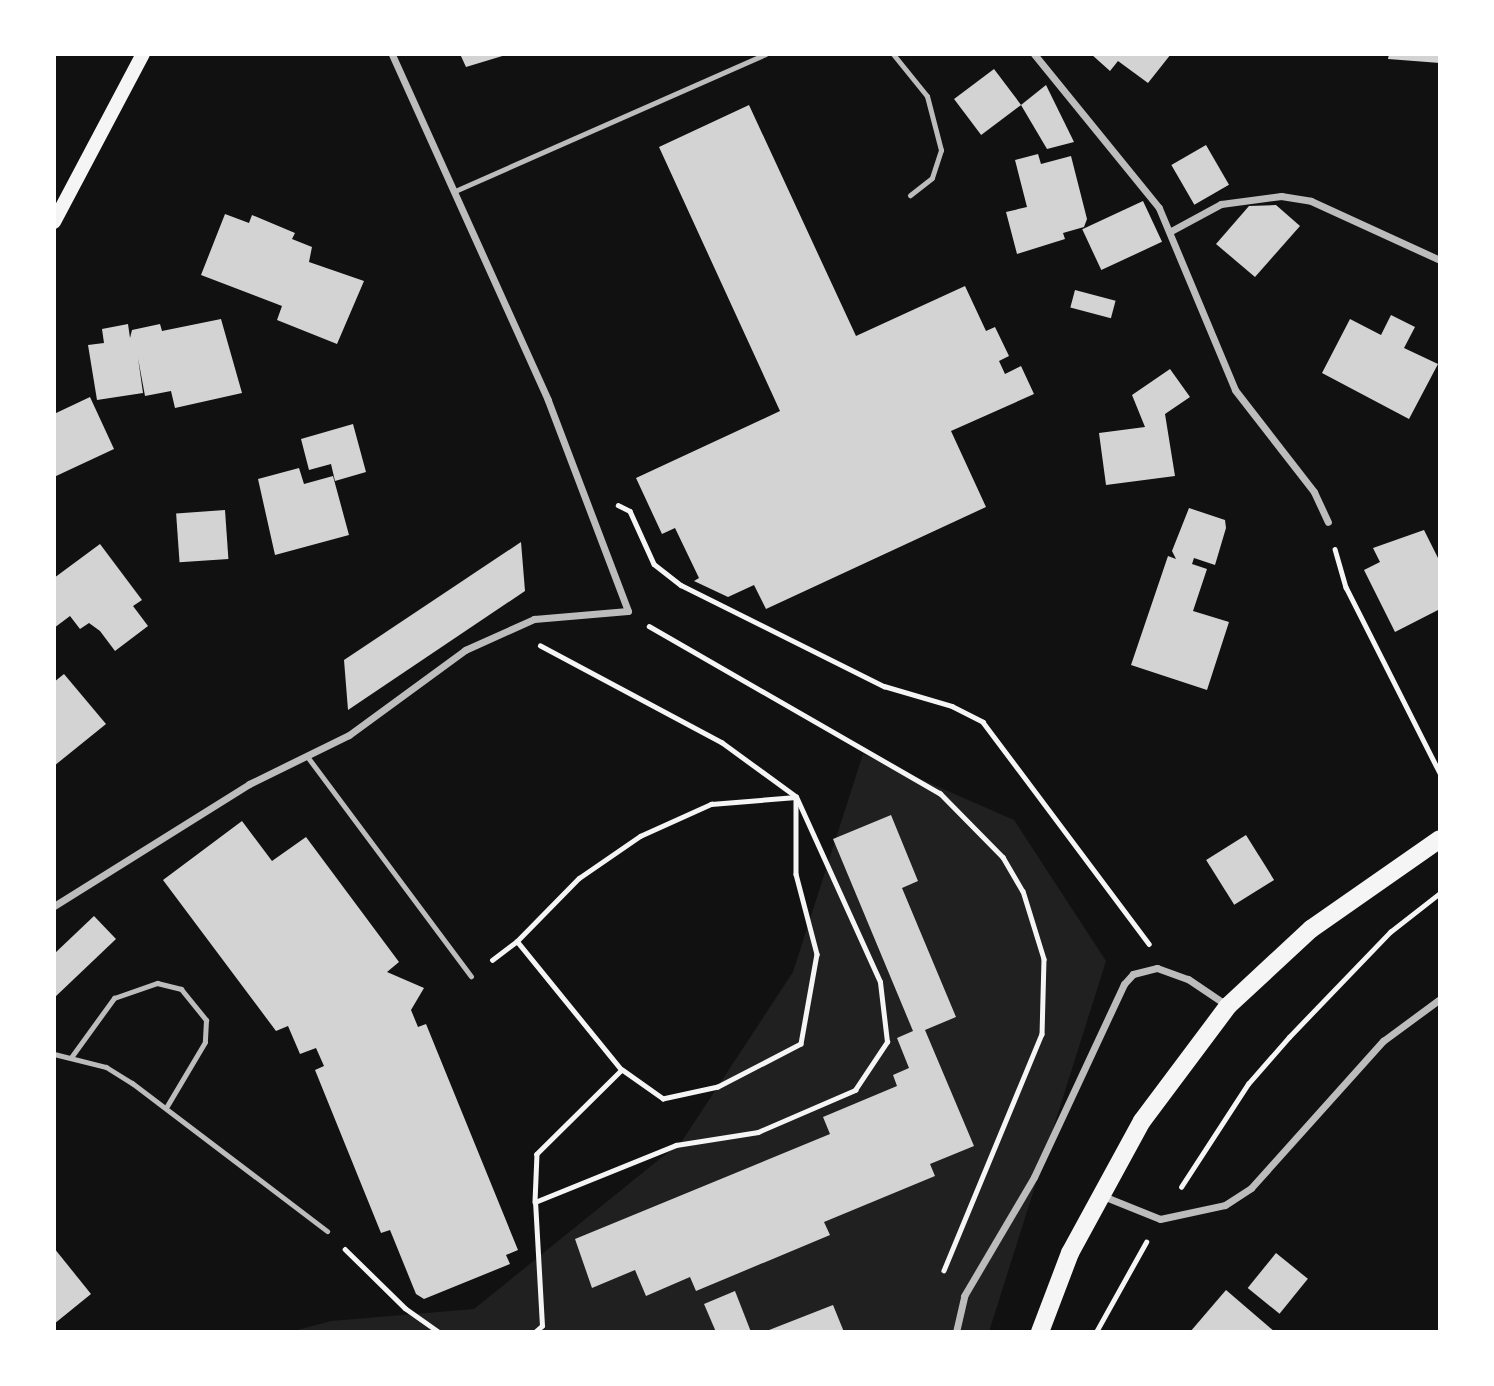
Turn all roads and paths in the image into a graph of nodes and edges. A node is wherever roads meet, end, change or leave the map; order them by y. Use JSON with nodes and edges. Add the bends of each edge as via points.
{"nodes":[{"id":1,"x":143,"y":54,"type":"edge"},
{"id":2,"x":393,"y":54,"type":"edge"},
{"id":3,"x":765,"y":54,"type":"edge"},
{"id":4,"x":893,"y":54,"type":"edge"},
{"id":5,"x":1034,"y":54,"type":"edge"},
{"id":6,"x":455,"y":191,"type":"junction"},
{"id":7,"x":910,"y":195,"type":"dead end"},
{"id":8,"x":54,"y":222,"type":"edge"},
{"id":9,"x":1171,"y":231,"type":"junction"},
{"id":10,"x":1440,"y":260,"type":"edge"},
{"id":11,"x":581,"y":484,"type":"junction"},
{"id":12,"x":1328,"y":522,"type":"joint"},
{"id":13,"x":628,"y":611,"type":"junction"},
{"id":14,"x":509,"y":630,"type":"junction"},
{"id":15,"x":309,"y":759,"type":"junction"},
{"id":16,"x":1440,"y":772,"type":"edge"},
{"id":17,"x":796,"y":797,"type":"junction"},
{"id":18,"x":1440,"y":839,"type":"edge"},
{"id":19,"x":1440,"y":893,"type":"edge"},
{"id":20,"x":54,"y":906,"type":"edge"},
{"id":21,"x":517,"y":941,"type":"junction"},
{"id":22,"x":1157,"y":968,"type":"junction"},
{"id":23,"x":471,"y":976,"type":"joint"},
{"id":24,"x":1440,"y":999,"type":"edge"},
{"id":25,"x":1228,"y":1006,"type":"junction"},
{"id":26,"x":54,"y":1054,"type":"edge"},
{"id":27,"x":72,"y":1056,"type":"junction"},
{"id":28,"x":622,"y":1070,"type":"junction"},
{"id":29,"x":167,"y":1106,"type":"junction"},
{"id":30,"x":1099,"y":1195,"type":"junction"},
{"id":31,"x":535,"y":1202,"type":"junction"},
{"id":32,"x":1160,"y":1219,"type":"junction"},
{"id":33,"x":327,"y":1231,"type":"joint"},
{"id":34,"x":944,"y":1280,"type":"dead end"},
{"id":35,"x":543,"y":1329,"type":"edge"},
{"id":36,"x":439,"y":1332,"type":"edge"},
{"id":37,"x":535,"y":1332,"type":"edge"},
{"id":38,"x":956,"y":1332,"type":"edge"},
{"id":39,"x":1040,"y":1332,"type":"edge"},
{"id":40,"x":1096,"y":1332,"type":"edge"}],
"edges":[{"from":1,"to":8,"type":"main road"},
{"from":2,"to":6,"type":"street"},
{"from":3,"to":6,"type":"lane"},
{"from":4,"to":7,"type":"lane","via":[[927,96],[941,150],[932,177]]},
{"from":5,"to":9,"type":"street","via":[[1145,188]]},
{"from":6,"to":11,"type":"street"},
{"from":9,"to":10,"type":"street","via":[[1221,204],[1281,196],[1311,201]]},
{"from":9,"to":12,"type":"street","via":[[1235,390],[1314,492]]},
{"from":11,"to":13,"type":"street"},
{"from":11,"to":22,"type":"path","via":[[630,511],[654,564],[681,585],[884,686],[952,706],[983,722],[1147,936]]},
{"from":12,"to":16,"type":"path","via":[[1346,587]]},
{"from":13,"to":14,"type":"street","via":[[570,612]]},
{"from":13,"to":34,"type":"path","via":[[670,642],[755,683],[940,793],[1003,857],[1023,891],[1044,959],[1042,1034],[945,1264]]},
{"from":14,"to":15,"type":"street","via":[[455,657]]},
{"from":14,"to":17,"type":"path","via":[[722,743]]},
{"from":15,"to":20,"type":"street","via":[[248,784]]},
{"from":15,"to":23,"type":"lane"},
{"from":17,"to":21,"type":"path","via":[[711,804],[640,836],[579,877]]},
{"from":17,"to":28,"type":"path","via":[[796,874],[817,954],[801,1044],[718,1087],[663,1099]]},
{"from":17,"to":31,"type":"path","via":[[880,982],[887,1042],[855,1090],[758,1132],[676,1145]]},
{"from":18,"to":25,"type":"main road","via":[[1311,929]]},
{"from":19,"to":32,"type":"path","via":[[1326,995],[1248,1084]]},
{"from":21,"to":23,"type":"path"},
{"from":21,"to":28,"type":"path"},
{"from":22,"to":25,"type":"street","via":[[1188,979]]},
{"from":22,"to":38,"type":"street","via":[[1133,974],[1124,984],[1034,1177],[964,1296]]},
{"from":24,"to":32,"type":"street","via":[[1383,1041],[1251,1188],[1226,1205]]},
{"from":25,"to":30,"type":"main road","via":[[1142,1121]]},
{"from":26,"to":27,"type":"lane"},
{"from":27,"to":29,"type":"lane","via":[[107,1067]]},
{"from":27,"to":29,"type":"lane","via":[[114,998],[158,983],[181,989],[206,1020],[205,1042]]},
{"from":28,"to":31,"type":"path","via":[[537,1154]]},
{"from":29,"to":33,"type":"lane"},
{"from":30,"to":32,"type":"street"},
{"from":30,"to":39,"type":"main road"},
{"from":31,"to":35,"type":"path"},
{"from":32,"to":40,"type":"path"},
{"from":33,"to":36,"type":"path","via":[[405,1308]]},
{"from":35,"to":37,"type":"path"}]}
